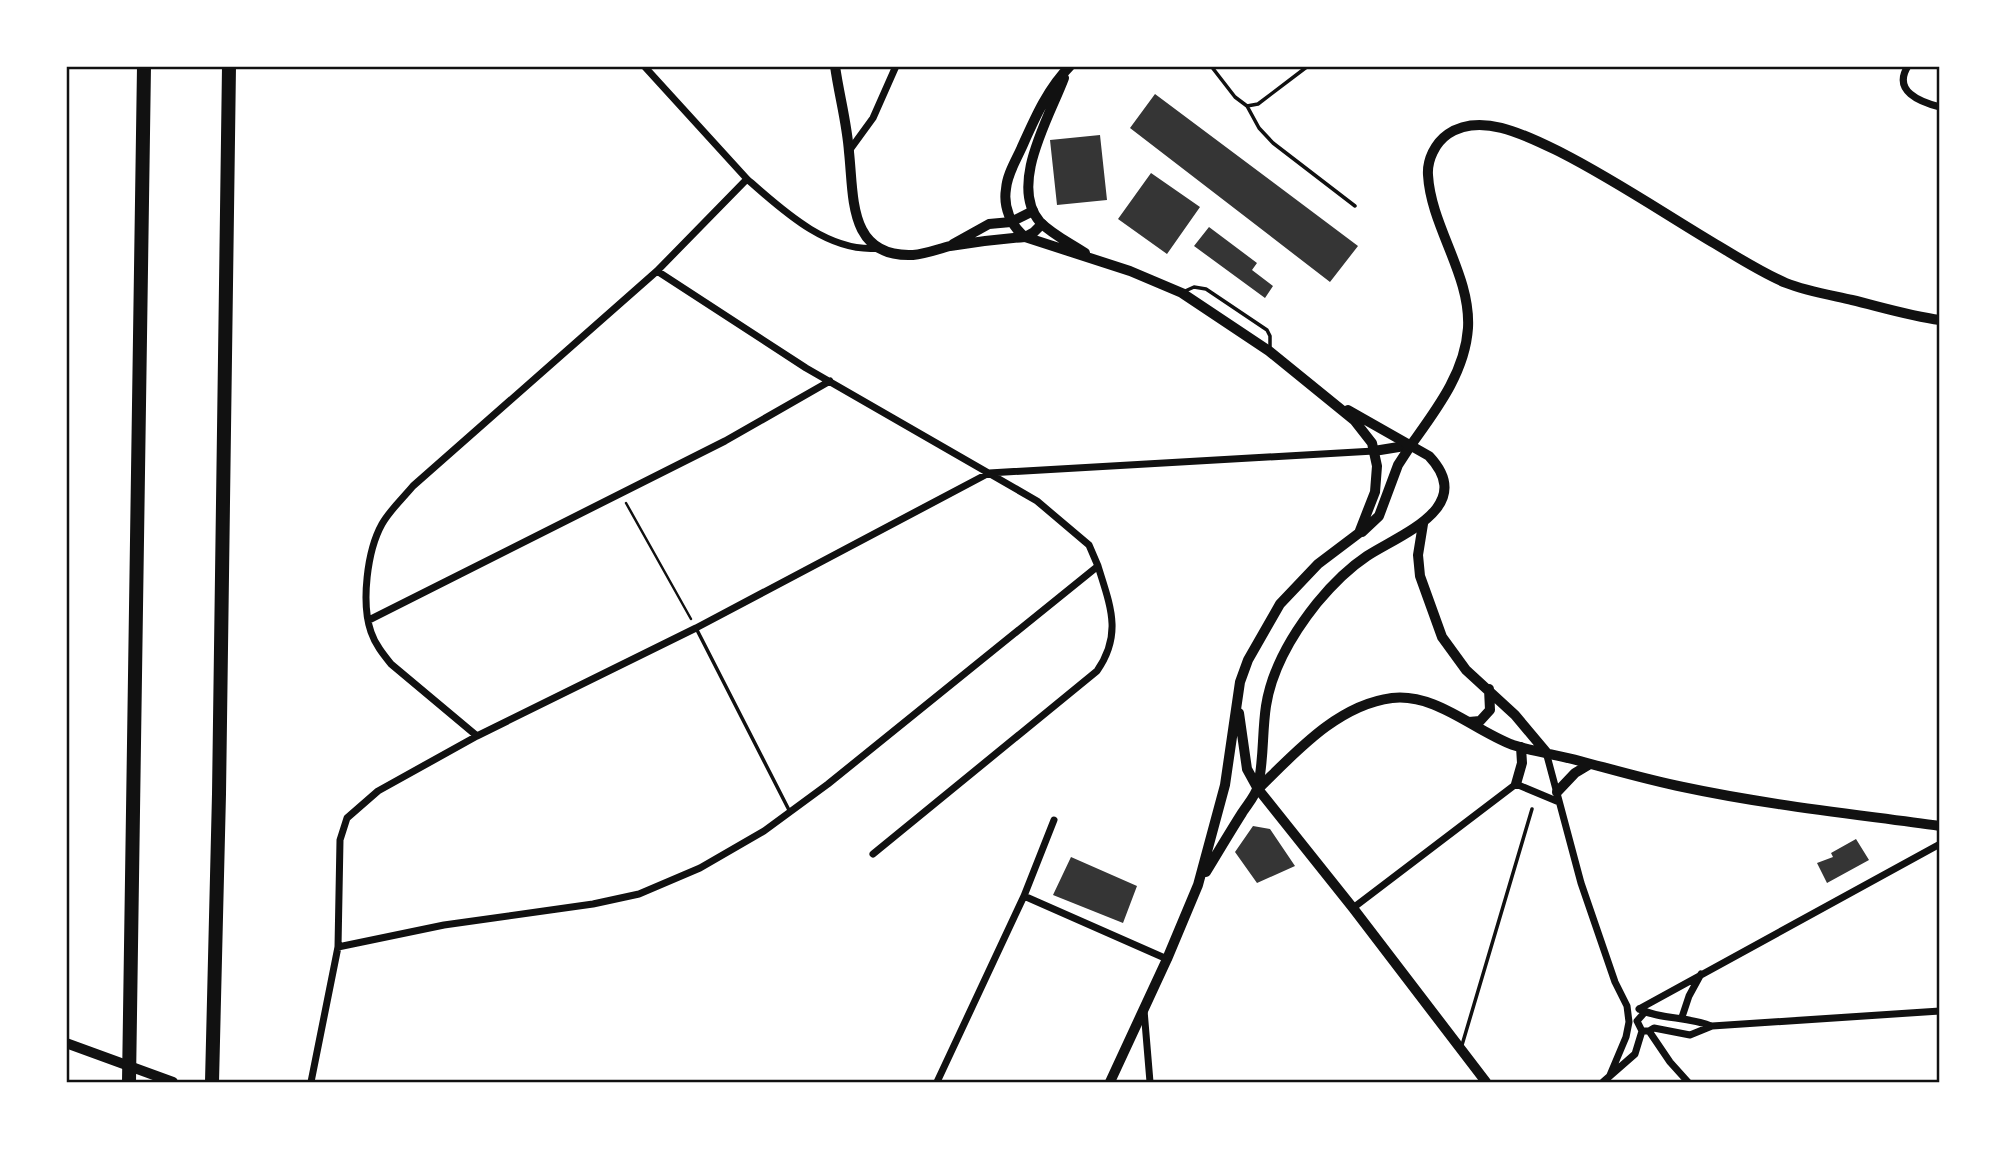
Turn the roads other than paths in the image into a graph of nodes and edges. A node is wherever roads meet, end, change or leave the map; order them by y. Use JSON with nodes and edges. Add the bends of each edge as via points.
{"nodes":[{"id":1,"x":144,"y":66,"type":"edge"},
{"id":2,"x":229,"y":66,"type":"edge"},
{"id":3,"x":644,"y":66,"type":"edge"},
{"id":4,"x":835,"y":66,"type":"edge"},
{"id":5,"x":896,"y":66,"type":"edge"},
{"id":6,"x":1211,"y":66,"type":"edge"},
{"id":7,"x":1308,"y":66,"type":"edge"},
{"id":8,"x":1908,"y":66,"type":"edge"},
{"id":9,"x":1068,"y":67,"type":"edge"},
{"id":10,"x":1247,"y":106,"type":"junction"},
{"id":11,"x":1940,"y":107,"type":"edge"},
{"id":12,"x":849,"y":151,"type":"junction"},
{"id":13,"x":747,"y":180,"type":"junction"},
{"id":14,"x":1355,"y":206,"type":"dead end"},
{"id":15,"x":1033,"y":211,"type":"junction"},
{"id":16,"x":1011,"y":222,"type":"junction"},
{"id":17,"x":1042,"y":223,"type":"junction"},
{"id":18,"x":1025,"y":237,"type":"junction"},
{"id":19,"x":950,"y":246,"type":"junction"},
{"id":20,"x":881,"y":248,"type":"junction"},
{"id":21,"x":1094,"y":259,"type":"junction"},
{"id":22,"x":657,"y":271,"type":"junction"},
{"id":23,"x":1182,"y":293,"type":"junction"},
{"id":24,"x":1938,"y":319,"type":"edge"},
{"id":25,"x":1269,"y":351,"type":"junction"},
{"id":26,"x":830,"y":381,"type":"junction"},
{"id":27,"x":1330,"y":400,"type":"junction"},
{"id":28,"x":1411,"y":445,"type":"junction"},
{"id":29,"x":1374,"y":452,"type":"junction"},
{"id":30,"x":989,"y":473,"type":"junction"},
{"id":31,"x":1423,"y":524,"type":"junction"},
{"id":32,"x":1359,"y":533,"type":"junction"},
{"id":33,"x":1098,"y":566,"type":"junction"},
{"id":34,"x":369,"y":620,"type":"junction"},
{"id":35,"x":696,"y":628,"type":"junction"},
{"id":36,"x":1489,"y":689,"type":"junction"},
{"id":37,"x":1238,"y":696,"type":"junction"},
{"id":38,"x":1469,"y":722,"type":"junction"},
{"id":39,"x":477,"y":736,"type":"junction"},
{"id":40,"x":1521,"y":747,"type":"junction"},
{"id":41,"x":1546,"y":752,"type":"junction"},
{"id":42,"x":1590,"y":764,"type":"junction"},
{"id":43,"x":1517,"y":784,"type":"junction"},
{"id":44,"x":1258,"y":789,"type":"junction"},
{"id":45,"x":1558,"y":797,"type":"junction"},
{"id":46,"x":1532,"y":809,"type":"dead end"},
{"id":47,"x":790,"y":811,"type":"junction"},
{"id":48,"x":1054,"y":820,"type":"dead end"},
{"id":49,"x":1940,"y":826,"type":"edge"},
{"id":50,"x":1940,"y":844,"type":"edge"},
{"id":51,"x":873,"y":854,"type":"dead end"},
{"id":52,"x":1198,"y":885,"type":"junction"},
{"id":53,"x":1024,"y":896,"type":"junction"},
{"id":54,"x":1353,"y":908,"type":"junction"},
{"id":55,"x":338,"y":947,"type":"junction"},
{"id":56,"x":1167,"y":959,"type":"junction"},
{"id":57,"x":1701,"y":974,"type":"junction"},
{"id":58,"x":1628,"y":1006,"type":"junction"},
{"id":59,"x":1144,"y":1010,"type":"junction"},
{"id":60,"x":1642,"y":1011,"type":"junction"},
{"id":61,"x":1940,"y":1011,"type":"edge"},
{"id":62,"x":1654,"y":1016,"type":"junction"},
{"id":63,"x":1682,"y":1017,"type":"junction"},
{"id":64,"x":1712,"y":1026,"type":"junction"},
{"id":65,"x":1648,"y":1030,"type":"junction"},
{"id":66,"x":66,"y":1043,"type":"edge"},
{"id":67,"x":1461,"y":1051,"type":"junction"},
{"id":68,"x":1610,"y":1075,"type":"junction"},
{"id":69,"x":129,"y":1083,"type":"edge"},
{"id":70,"x":173,"y":1083,"type":"edge"},
{"id":71,"x":212,"y":1083,"type":"edge"},
{"id":72,"x":311,"y":1083,"type":"edge"},
{"id":73,"x":937,"y":1083,"type":"edge"},
{"id":74,"x":1110,"y":1083,"type":"edge"},
{"id":75,"x":1150,"y":1083,"type":"edge"},
{"id":76,"x":1486,"y":1083,"type":"edge"},
{"id":77,"x":1603,"y":1083,"type":"edge"},
{"id":78,"x":1688,"y":1083,"type":"edge"}],
"edges":[{"from":1,"to":69,"type":"highway"},
{"from":2,"to":71,"type":"highway"},
{"from":3,"to":13,"type":"street"},
{"from":4,"to":12,"type":"street"},
{"from":5,"to":12,"type":"street","via":[[873,118]]},
{"from":6,"to":10,"type":"lane"},
{"from":7,"to":10,"type":"lane","via":[[1258,104]]},
{"from":8,"to":11,"type":"street","via":[[1903,81],[1906,91]]},
{"from":9,"to":15,"type":"main road","via":[[1031,166],[1028,187]]},
{"from":9,"to":16,"type":"main road","via":[[1033,121],[1012,168],[1005,194]]},
{"from":10,"to":14,"type":"lane","via":[[1273,143]]},
{"from":12,"to":20,"type":"street","via":[[856,219],[865,237]]},
{"from":13,"to":20,"type":"street","via":[[828,238],[862,250]]},
{"from":13,"to":22,"type":"street"},
{"from":15,"to":16,"type":"street"},
{"from":15,"to":17,"type":"main road"},
{"from":16,"to":18,"type":"main road"},
{"from":16,"to":19,"type":"street","via":[[989,224]]},
{"from":17,"to":18,"type":"street"},
{"from":17,"to":21,"type":"main road"},
{"from":18,"to":19,"type":"street"},
{"from":18,"to":21,"type":"main road"},
{"from":19,"to":20,"type":"street","via":[[915,255]]},
{"from":21,"to":23,"type":"main road"},
{"from":22,"to":26,"type":"street"},
{"from":22,"to":34,"type":"street","via":[[413,486],[392,511],[375,540],[369,565]]},
{"from":23,"to":25,"type":"main road"},
{"from":23,"to":25,"type":"lane","via":[[1194,287],[1206,289],[1267,330]]},
{"from":24,"to":28,"type":"street","via":[[1785,282],[1584,164],[1533,139],[1498,127],[1474,125],[1440,140],[1427,173],[1464,295],[1468,329],[1446,396]]},
{"from":25,"to":27,"type":"main road"},
{"from":26,"to":30,"type":"street"},
{"from":26,"to":34,"type":"street","via":[[724,441]]},
{"from":27,"to":28,"type":"main road"},
{"from":27,"to":29,"type":"main road","via":[[1367,435]]},
{"from":28,"to":29,"type":"street"},
{"from":28,"to":31,"type":"main road","via":[[1429,456],[1443,477],[1441,502]]},
{"from":28,"to":32,"type":"main road","via":[[1398,465],[1379,516]]},
{"from":29,"to":30,"type":"street"},
{"from":29,"to":32,"type":"main road","via":[[1375,492]]},
{"from":30,"to":33,"type":"street","via":[[1037,501],[1077,533],[1089,545]]},
{"from":30,"to":35,"type":"street"},
{"from":31,"to":36,"type":"street","via":[[1420,576],[1433,617],[1453,655]]},
{"from":31,"to":44,"type":"main road","via":[[1365,557],[1335,583],[1298,629],[1271,683]]},
{"from":32,"to":37,"type":"main road","via":[[1318,564],[1280,604],[1248,660]]},
{"from":33,"to":47,"type":"street"},
{"from":33,"to":51,"type":"street","via":[[1113,630],[1107,657],[1097,671]]},
{"from":34,"to":39,"type":"street","via":[[391,664]]},
{"from":35,"to":39,"type":"street"},
{"from":35,"to":47,"type":"lane"},
{"from":36,"to":38,"type":"street","via":[[1490,710],[1480,721]]},
{"from":36,"to":41,"type":"street"},
{"from":37,"to":44,"type":"main road","via":[[1244,756]]},
{"from":37,"to":52,"type":"main road","via":[[1225,785]]},
{"from":38,"to":40,"type":"street"},
{"from":38,"to":44,"type":"street","via":[[1415,698],[1369,703],[1340,717]]},
{"from":39,"to":55,"type":"street","via":[[378,791],[347,818],[340,840]]},
{"from":40,"to":41,"type":"street"},
{"from":40,"to":43,"type":"street"},
{"from":41,"to":42,"type":"street"},
{"from":41,"to":45,"type":"street"},
{"from":42,"to":45,"type":"street","via":[[1575,773]]},
{"from":42,"to":49,"type":"street","via":[[1735,797]]},
{"from":43,"to":45,"type":"street"},
{"from":43,"to":54,"type":"street"},
{"from":44,"to":52,"type":"main road"},
{"from":44,"to":54,"type":"street"},
{"from":45,"to":58,"type":"street","via":[[1581,883],[1615,982]]},
{"from":46,"to":67,"type":"lane"},
{"from":47,"to":55,"type":"street","via":[[733,851],[639,894]]},
{"from":48,"to":53,"type":"street"},
{"from":50,"to":57,"type":"street"},
{"from":52,"to":56,"type":"main road"},
{"from":53,"to":56,"type":"street"},
{"from":53,"to":73,"type":"street"},
{"from":54,"to":67,"type":"street"},
{"from":55,"to":72,"type":"street"},
{"from":56,"to":59,"type":"main road"},
{"from":57,"to":60,"type":"street"},
{"from":57,"to":63,"type":"street"},
{"from":58,"to":60,"type":"street"},
{"from":58,"to":68,"type":"street","via":[[1626,1037]]},
{"from":59,"to":74,"type":"main road"},
{"from":59,"to":75,"type":"street"},
{"from":60,"to":62,"type":"street"},
{"from":60,"to":65,"type":"street","via":[[1637,1021]]},
{"from":61,"to":64,"type":"street"},
{"from":62,"to":63,"type":"street"},
{"from":62,"to":65,"type":"street","via":[[1656,1022]]},
{"from":63,"to":64,"type":"street"},
{"from":64,"to":65,"type":"street","via":[[1690,1035]]},
{"from":65,"to":68,"type":"street","via":[[1635,1054]]},
{"from":65,"to":78,"type":"street"},
{"from":66,"to":70,"type":"main road"},
{"from":67,"to":76,"type":"street"},
{"from":68,"to":77,"type":"street"}]}
